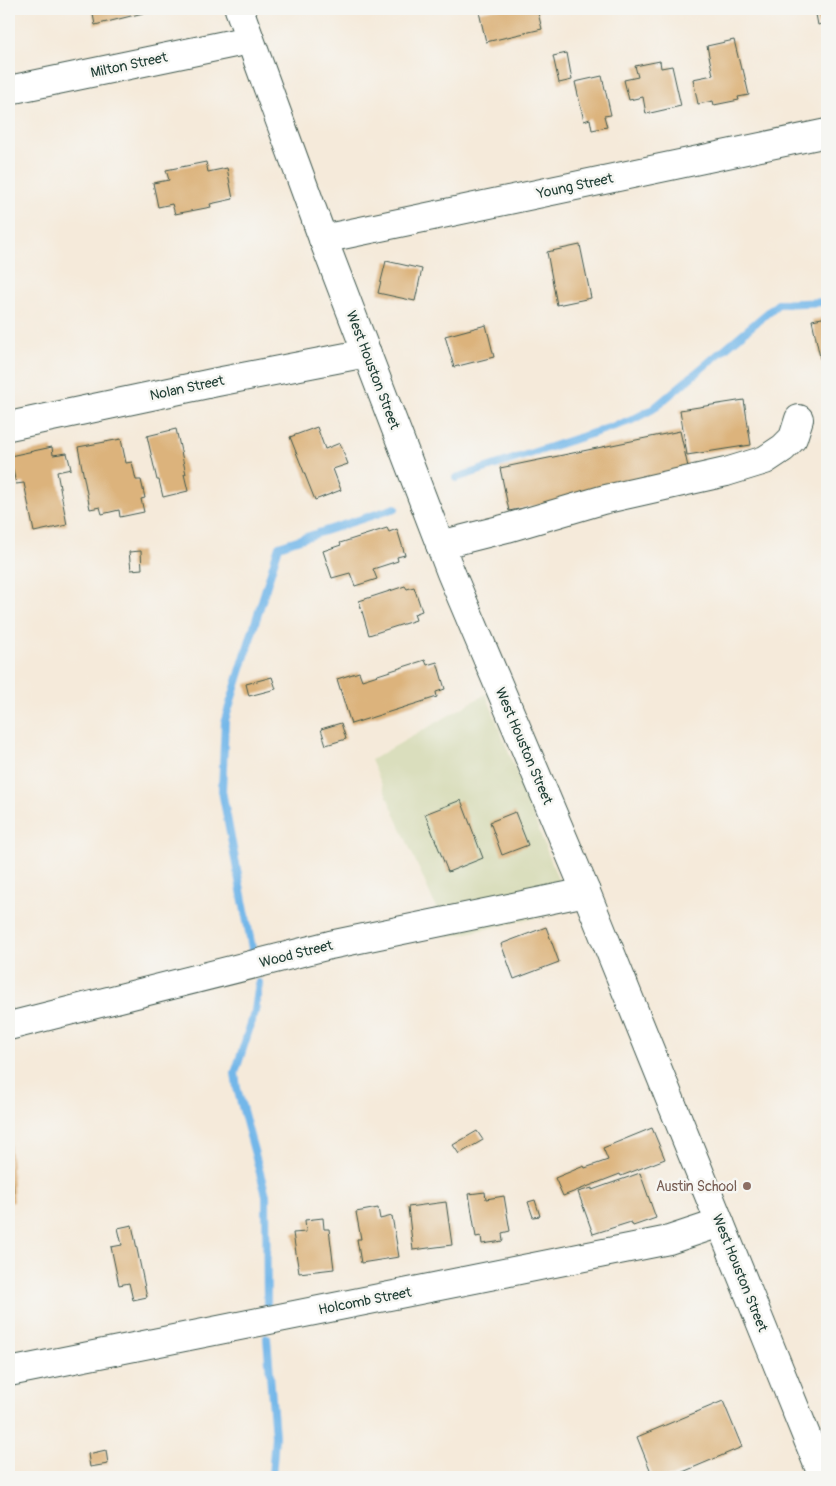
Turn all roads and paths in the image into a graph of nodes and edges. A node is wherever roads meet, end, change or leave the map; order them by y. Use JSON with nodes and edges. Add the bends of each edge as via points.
{"nodes":[{"id":1,"x":239,"y":9,"type":"edge"},
{"id":2,"x":249,"y":40,"type":"junction"},
{"id":3,"x":9,"y":90,"type":"edge"},
{"id":4,"x":827,"y":133,"type":"edge"},
{"id":5,"x":323,"y":239,"type":"junction"},
{"id":6,"x":367,"y":353,"type":"junction"},
{"id":7,"x":798,"y":419,"type":"dead end"},
{"id":8,"x":9,"y":426,"type":"edge"},
{"id":9,"x":440,"y":545,"type":"junction"},
{"id":10,"x":586,"y":892,"type":"junction"},
{"id":11,"x":9,"y":1026,"type":"edge"},
{"id":12,"x":720,"y":1223,"type":"junction"},
{"id":13,"x":9,"y":1372,"type":"edge"},
{"id":14,"x":823,"y":1477,"type":"edge"}],
"edges":[{"from":1,"to":2,"type":"street","name":"West Houston Street"},
{"from":2,"to":3,"type":"street","name":"Milton Street"},
{"from":2,"to":5,"type":"street","name":"West Houston Street"},
{"from":4,"to":5,"type":"street","name":"Young Street"},
{"from":5,"to":6,"type":"street","name":"West Houston Street"},
{"from":6,"to":8,"type":"street","name":"Nolan Street"},
{"from":6,"to":9,"type":"street","name":"West Houston Street"},
{"from":7,"to":9,"type":"street","via":[[793,438],[765,460],[602,500]]},
{"from":9,"to":10,"type":"street","name":"West Houston Street"},
{"from":10,"to":11,"type":"street","name":"Wood Street","via":[[330,945]]},
{"from":10,"to":12,"type":"street","name":"West Houston Street"},
{"from":12,"to":13,"type":"street","name":"Holcomb Street","via":[[669,1240]]},
{"from":12,"to":14,"type":"street","name":"West Houston Street"}]}
